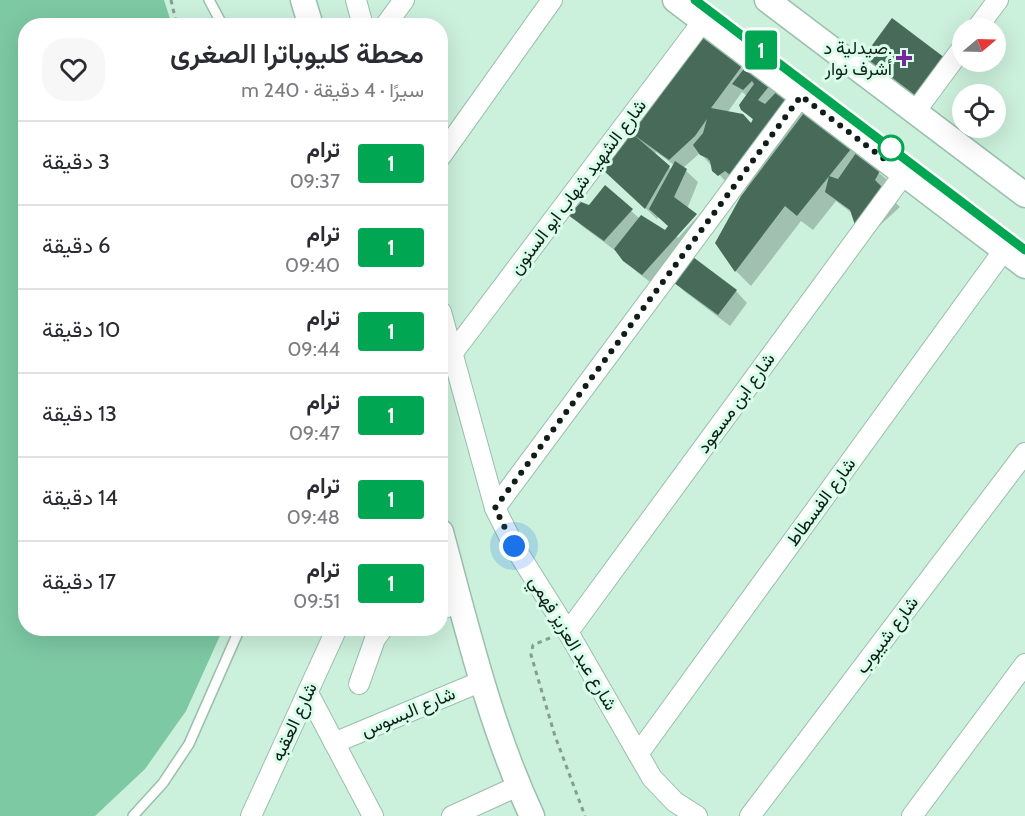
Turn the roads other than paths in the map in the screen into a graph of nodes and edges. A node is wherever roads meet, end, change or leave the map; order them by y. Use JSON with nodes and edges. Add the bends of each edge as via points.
{"nodes":[{"id":1,"x":209,"y":0,"type":"edge"},
{"id":2,"x":303,"y":0,"type":"edge"},
{"id":3,"x":356,"y":0,"type":"edge"},
{"id":4,"x":404,"y":0,"type":"edge"},
{"id":5,"x":552,"y":0,"type":"edge"},
{"id":6,"x":675,"y":0,"type":"edge"},
{"id":7,"x":766,"y":0,"type":"edge"},
{"id":8,"x":998,"y":0,"type":"edge"},
{"id":9,"x":219,"y":18,"type":"edge"},
{"id":10,"x":309,"y":18,"type":"edge"},
{"id":11,"x":361,"y":18,"type":"edge"},
{"id":12,"x":392,"y":18,"type":"edge"},
{"id":13,"x":984,"y":18,"type":"edge"},
{"id":14,"x":703,"y":21,"type":"junction"},
{"id":15,"x":952,"y":62,"type":"edge"},
{"id":16,"x":801,"y":96,"type":"junction"},
{"id":17,"x":915,"y":112,"type":"junction"},
{"id":18,"x":448,"y":146,"type":"edge"},
{"id":19,"x":904,"y":174,"type":"junction"},
{"id":20,"x":1025,"y":195,"type":"edge"},
{"id":21,"x":1004,"y":250,"type":"junction"},
{"id":22,"x":1025,"y":266,"type":"edge"},
{"id":23,"x":448,"y":339,"type":"edge"},
{"id":24,"x":452,"y":354,"type":"junction"},
{"id":25,"x":1025,"y":453,"type":"edge"},
{"id":26,"x":495,"y":508,"type":"junction"},
{"id":27,"x":448,"y":583,"type":"edge"},
{"id":28,"x":451,"y":605,"type":"edge"},
{"id":29,"x":568,"y":632,"type":"junction"},
{"id":30,"x":236,"y":636,"type":"edge"},
{"id":31,"x":333,"y":636,"type":"edge"},
{"id":32,"x":377,"y":636,"type":"edge"},
{"id":33,"x":1025,"y":664,"type":"edge"},
{"id":34,"x":482,"y":681,"type":"junction"},
{"id":35,"x":359,"y":684,"type":"dead end"},
{"id":36,"x":308,"y":693,"type":"junction"},
{"id":37,"x":334,"y":743,"type":"junction"},
{"id":38,"x":638,"y":754,"type":"junction"},
{"id":39,"x":518,"y":786,"type":"junction"},
{"id":40,"x":133,"y":816,"type":"edge"},
{"id":41,"x":251,"y":816,"type":"edge"},
{"id":42,"x":373,"y":816,"type":"edge"},
{"id":43,"x":452,"y":816,"type":"edge"},
{"id":44,"x":532,"y":816,"type":"edge"},
{"id":45,"x":697,"y":816,"type":"edge"},
{"id":46,"x":750,"y":816,"type":"edge"},
{"id":47,"x":912,"y":816,"type":"edge"}],
"edges":[{"from":1,"to":9,"type":"lane"},
{"from":2,"to":10,"type":"street"},
{"from":3,"to":11,"type":"street"},
{"from":4,"to":12,"type":"street"},
{"from":5,"to":18,"type":"street"},
{"from":6,"to":14,"type":"street"},
{"from":7,"to":17,"type":"street"},
{"from":8,"to":13,"type":"street"},
{"from":14,"to":16,"type":"street"},
{"from":14,"to":24,"type":"street","name":"شارع الشهيد شهاب ابو السنون"},
{"from":15,"to":17,"type":"street"},
{"from":16,"to":19,"type":"street"},
{"from":16,"to":26,"type":"street"},
{"from":17,"to":20,"type":"street"},
{"from":19,"to":21,"type":"street"},
{"from":19,"to":29,"type":"street","name":"شارع ابن مسعود"},
{"from":21,"to":22,"type":"street"},
{"from":21,"to":38,"type":"street","name":"شارع الفسطاط"},
{"from":23,"to":24,"type":"street","name":"شارع عبد العزيز فهمي"},
{"from":24,"to":26,"type":"street","name":"شارع عبد العزيز فهمي"},
{"from":25,"to":46,"type":"street","name":"شارع شيبوب"},
{"from":26,"to":29,"type":"street","name":"شارع عبد العزيز فهمي"},
{"from":27,"to":28,"type":"street"},
{"from":28,"to":34,"type":"street"},
{"from":29,"to":38,"type":"street","name":"شارع عبد العزيز فهمي"},
{"from":30,"to":40,"type":"lane","via":[[189,744],[163,783]]},
{"from":31,"to":36,"type":"street","name":"شارع العقبه"},
{"from":32,"to":35,"type":"street"},
{"from":33,"to":47,"type":"street"},
{"from":34,"to":37,"type":"street","name":"شارع البسوس"},
{"from":34,"to":39,"type":"street"},
{"from":36,"to":37,"type":"street"},
{"from":36,"to":41,"type":"street","name":"شارع العقبه"},
{"from":37,"to":42,"type":"street"},
{"from":38,"to":45,"type":"street","name":"شارع عبد العزيز فهمي","via":[[652,778],[675,802]]},
{"from":39,"to":43,"type":"street"},
{"from":39,"to":44,"type":"street"}]}
